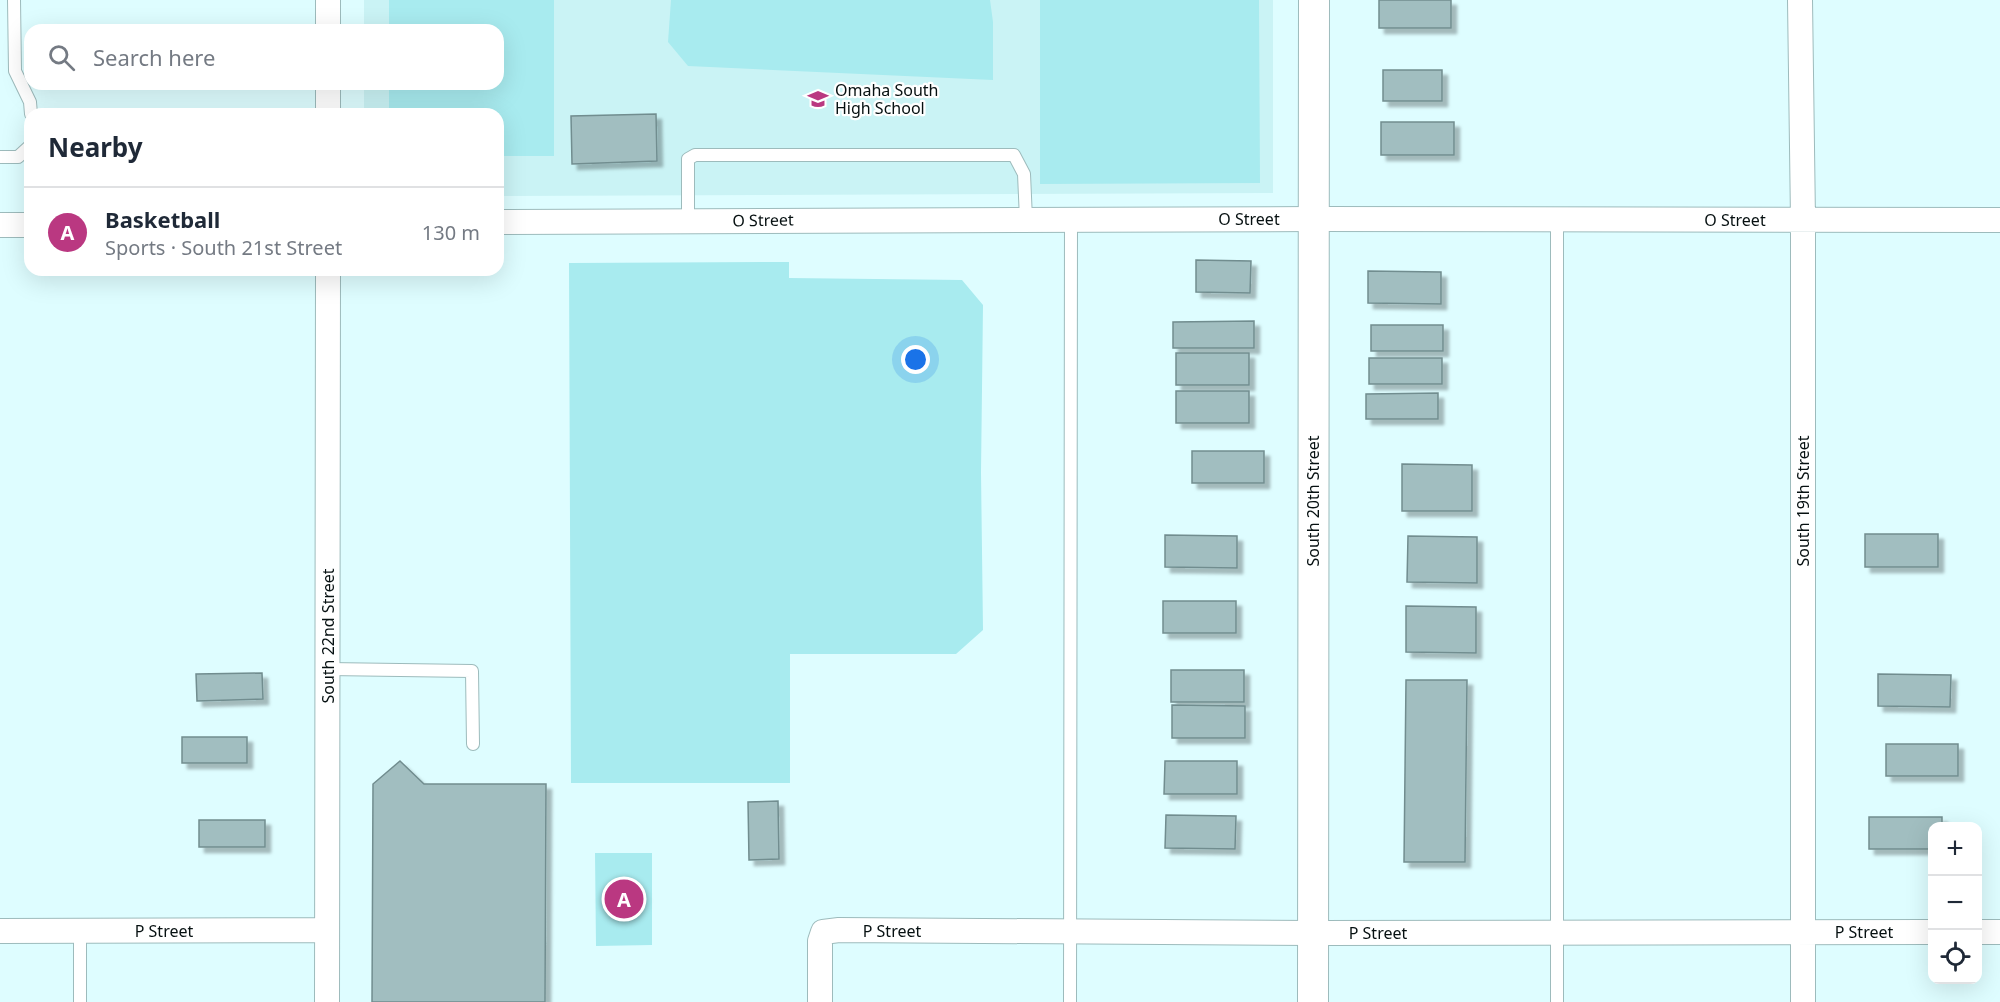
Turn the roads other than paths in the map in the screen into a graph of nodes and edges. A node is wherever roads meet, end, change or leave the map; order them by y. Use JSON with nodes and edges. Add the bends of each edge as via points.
{"nodes":[{"id":1,"x":14,"y":0,"type":"edge"},
{"id":2,"x":328,"y":0,"type":"edge"},
{"id":3,"x":1314,"y":0,"type":"edge"},
{"id":4,"x":1800,"y":0,"type":"edge"},
{"id":5,"x":328,"y":24,"type":"edge"},
{"id":6,"x":24,"y":90,"type":"edge"},
{"id":7,"x":24,"y":90,"type":"edge"},
{"id":8,"x":328,"y":90,"type":"edge"},
{"id":9,"x":30,"y":108,"type":"edge"},
{"id":10,"x":328,"y":108,"type":"edge"},
{"id":11,"x":24,"y":152,"type":"edge"},
{"id":12,"x":0,"y":157,"type":"edge"},
{"id":13,"x":1026,"y":219,"type":"junction"},
{"id":14,"x":1071,"y":219,"type":"junction"},
{"id":15,"x":1314,"y":219,"type":"junction"},
{"id":16,"x":1557,"y":219,"type":"junction"},
{"id":17,"x":1803,"y":220,"type":"junction"},
{"id":18,"x":2000,"y":220,"type":"edge"},
{"id":19,"x":688,"y":221,"type":"junction"},
{"id":20,"x":504,"y":222,"type":"edge"},
{"id":21,"x":0,"y":225,"type":"edge"},
{"id":22,"x":24,"y":225,"type":"edge"},
{"id":23,"x":328,"y":276,"type":"edge"},
{"id":24,"x":328,"y":669,"type":"junction"},
{"id":25,"x":473,"y":744,"type":"dead end"},
{"id":26,"x":327,"y":930,"type":"junction"},
{"id":27,"x":0,"y":931,"type":"edge"},
{"id":28,"x":80,"y":931,"type":"junction"},
{"id":29,"x":1071,"y":931,"type":"junction"},
{"id":30,"x":1803,"y":932,"type":"junction"},
{"id":31,"x":1928,"y":932,"type":"edge"},
{"id":32,"x":1982,"y":932,"type":"edge"},
{"id":33,"x":2000,"y":932,"type":"edge"},
{"id":34,"x":1313,"y":933,"type":"junction"},
{"id":35,"x":1557,"y":933,"type":"junction"},
{"id":36,"x":80,"y":1002,"type":"edge"},
{"id":37,"x":327,"y":1002,"type":"edge"},
{"id":38,"x":820,"y":1002,"type":"edge"},
{"id":39,"x":1070,"y":1002,"type":"edge"},
{"id":40,"x":1313,"y":1002,"type":"edge"},
{"id":41,"x":1557,"y":1002,"type":"edge"},
{"id":42,"x":1803,"y":1002,"type":"edge"}],
"edges":[{"from":1,"to":6,"type":"lane","via":[[15,71]]},
{"from":2,"to":5,"type":"street"},
{"from":3,"to":15,"type":"street","name":"South 20th Street"},
{"from":4,"to":17,"type":"street","name":"South 19th Street"},
{"from":7,"to":9,"type":"lane"},
{"from":8,"to":10,"type":"street"},
{"from":11,"to":12,"type":"lane","via":[[18,157]]},
{"from":13,"to":14,"type":"street","name":"O Street"},
{"from":13,"to":19,"type":"street","name":"O Street"},
{"from":13,"to":19,"type":"lane","via":[[1024,174],[1014,155],[695,155],[688,159]]},
{"from":14,"to":15,"type":"street","name":"O Street"},
{"from":14,"to":29,"type":"lane"},
{"from":15,"to":16,"type":"street","name":"O Street"},
{"from":15,"to":34,"type":"street","name":"South 20th Street"},
{"from":16,"to":17,"type":"street","name":"O Street"},
{"from":16,"to":35,"type":"lane"},
{"from":17,"to":18,"type":"street","name":"O Street"},
{"from":17,"to":30,"type":"street","name":"South 19th Street"},
{"from":19,"to":20,"type":"street","name":"O Street"},
{"from":21,"to":22,"type":"street"},
{"from":23,"to":24,"type":"street","name":"South 22nd Street"},
{"from":24,"to":25,"type":"lane","via":[[472,671]]},
{"from":24,"to":26,"type":"street","name":"South 22nd Street"},
{"from":26,"to":28,"type":"street","name":"P Street"},
{"from":26,"to":37,"type":"street","name":"South 22nd Street"},
{"from":27,"to":28,"type":"street","name":"P Street"},
{"from":28,"to":36,"type":"lane"},
{"from":29,"to":34,"type":"street","name":"P Street"},
{"from":29,"to":38,"type":"street","name":"P Street","via":[[823,932]]},
{"from":29,"to":39,"type":"lane"},
{"from":30,"to":31,"type":"street","name":"P Street"},
{"from":30,"to":35,"type":"street","name":"P Street"},
{"from":30,"to":42,"type":"street","name":"South 19th Street"},
{"from":32,"to":33,"type":"street"},
{"from":34,"to":35,"type":"street","name":"P Street"},
{"from":34,"to":40,"type":"street","name":"South 20th Street"},
{"from":35,"to":41,"type":"lane"}]}
